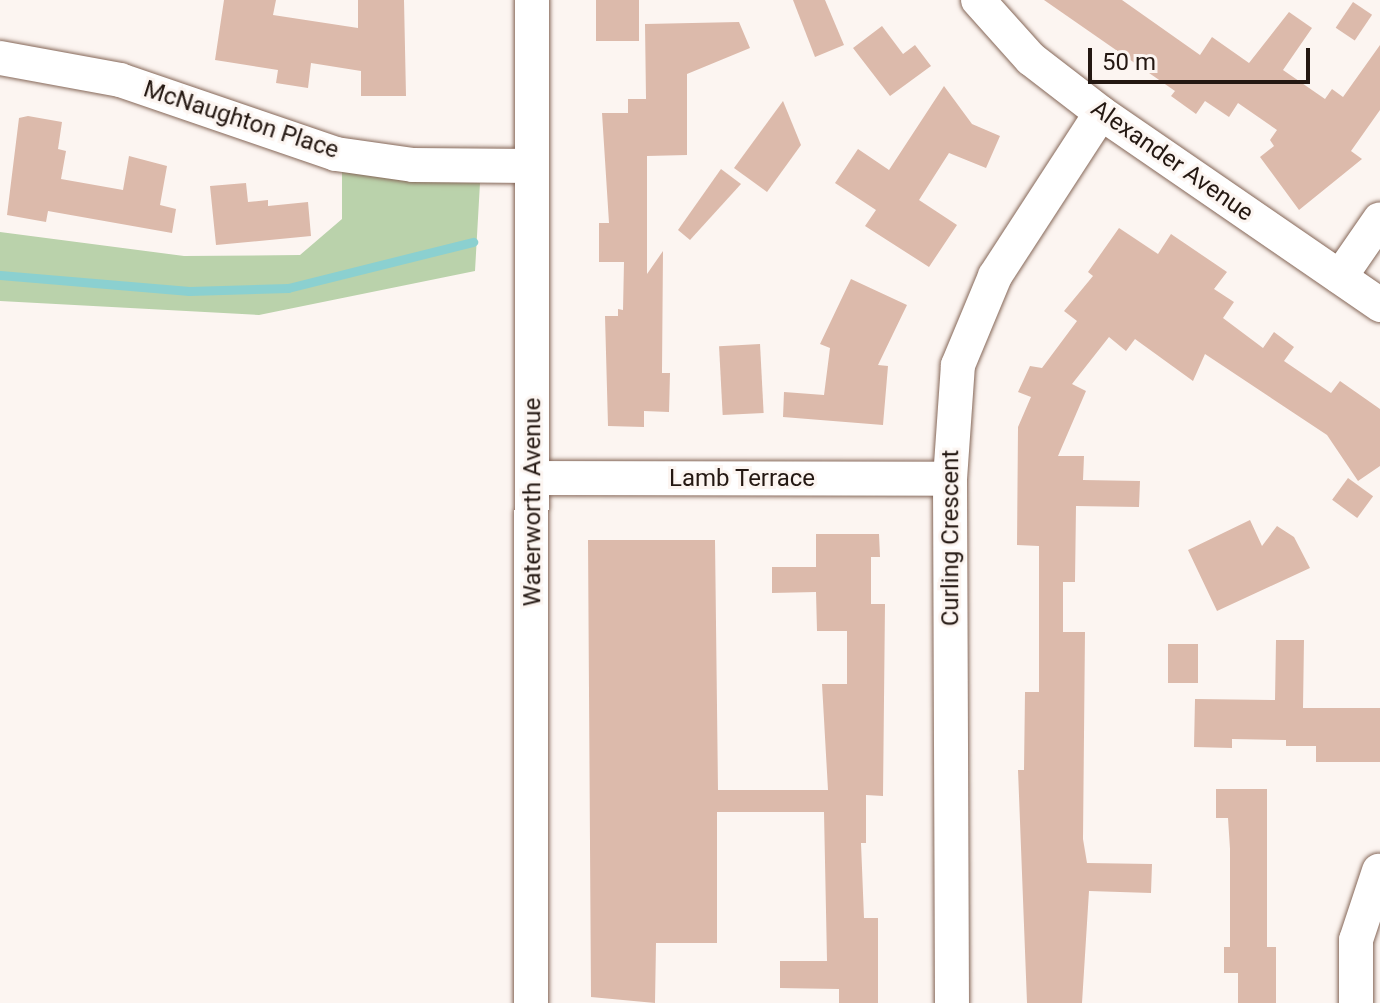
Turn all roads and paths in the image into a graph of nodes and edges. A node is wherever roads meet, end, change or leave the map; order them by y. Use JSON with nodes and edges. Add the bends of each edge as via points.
{"nodes":[{"id":1,"x":532,"y":0,"type":"edge"},
{"id":2,"x":978,"y":0,"type":"edge"},
{"id":3,"x":0,"y":58,"type":"edge"},
{"id":4,"x":1101,"y":113,"type":"junction"},
{"id":5,"x":532,"y":166,"type":"junction"},
{"id":6,"x":1380,"y":219,"type":"edge"},
{"id":7,"x":1340,"y":277,"type":"junction"},
{"id":8,"x":1380,"y":305,"type":"edge"},
{"id":9,"x":534,"y":478,"type":"junction"},
{"id":10,"x":950,"y":479,"type":"junction"},
{"id":11,"x":1379,"y":871,"type":"edge"},
{"id":12,"x":531,"y":1003,"type":"edge"},
{"id":13,"x":952,"y":1003,"type":"edge"},
{"id":14,"x":1356,"y":1003,"type":"edge"}],
"edges":[{"from":1,"to":5,"type":"street","name":"Waterworth Avenue"},
{"from":2,"to":4,"type":"street","name":"Alexander Avenue","via":[[1031,59]]},
{"from":3,"to":5,"type":"street","name":"McNaughton Place","via":[[120,80],[336,154],[413,165]]},
{"from":4,"to":7,"type":"street","name":"Alexander Avenue"},
{"from":4,"to":10,"type":"street","name":"Curling Crescent","via":[[995,276],[972,323],[958,365]]},
{"from":5,"to":9,"type":"street","name":"Waterworth Avenue"},
{"from":6,"to":7,"type":"street"},
{"from":7,"to":8,"type":"street","name":"Alexander Avenue"},
{"from":9,"to":10,"type":"street","name":"Lamb Terrace"},
{"from":9,"to":12,"type":"street","name":"Waterworth Avenue"},
{"from":10,"to":13,"type":"street","name":"Curling Crescent"},
{"from":11,"to":14,"type":"street","via":[[1356,940]]}]}
